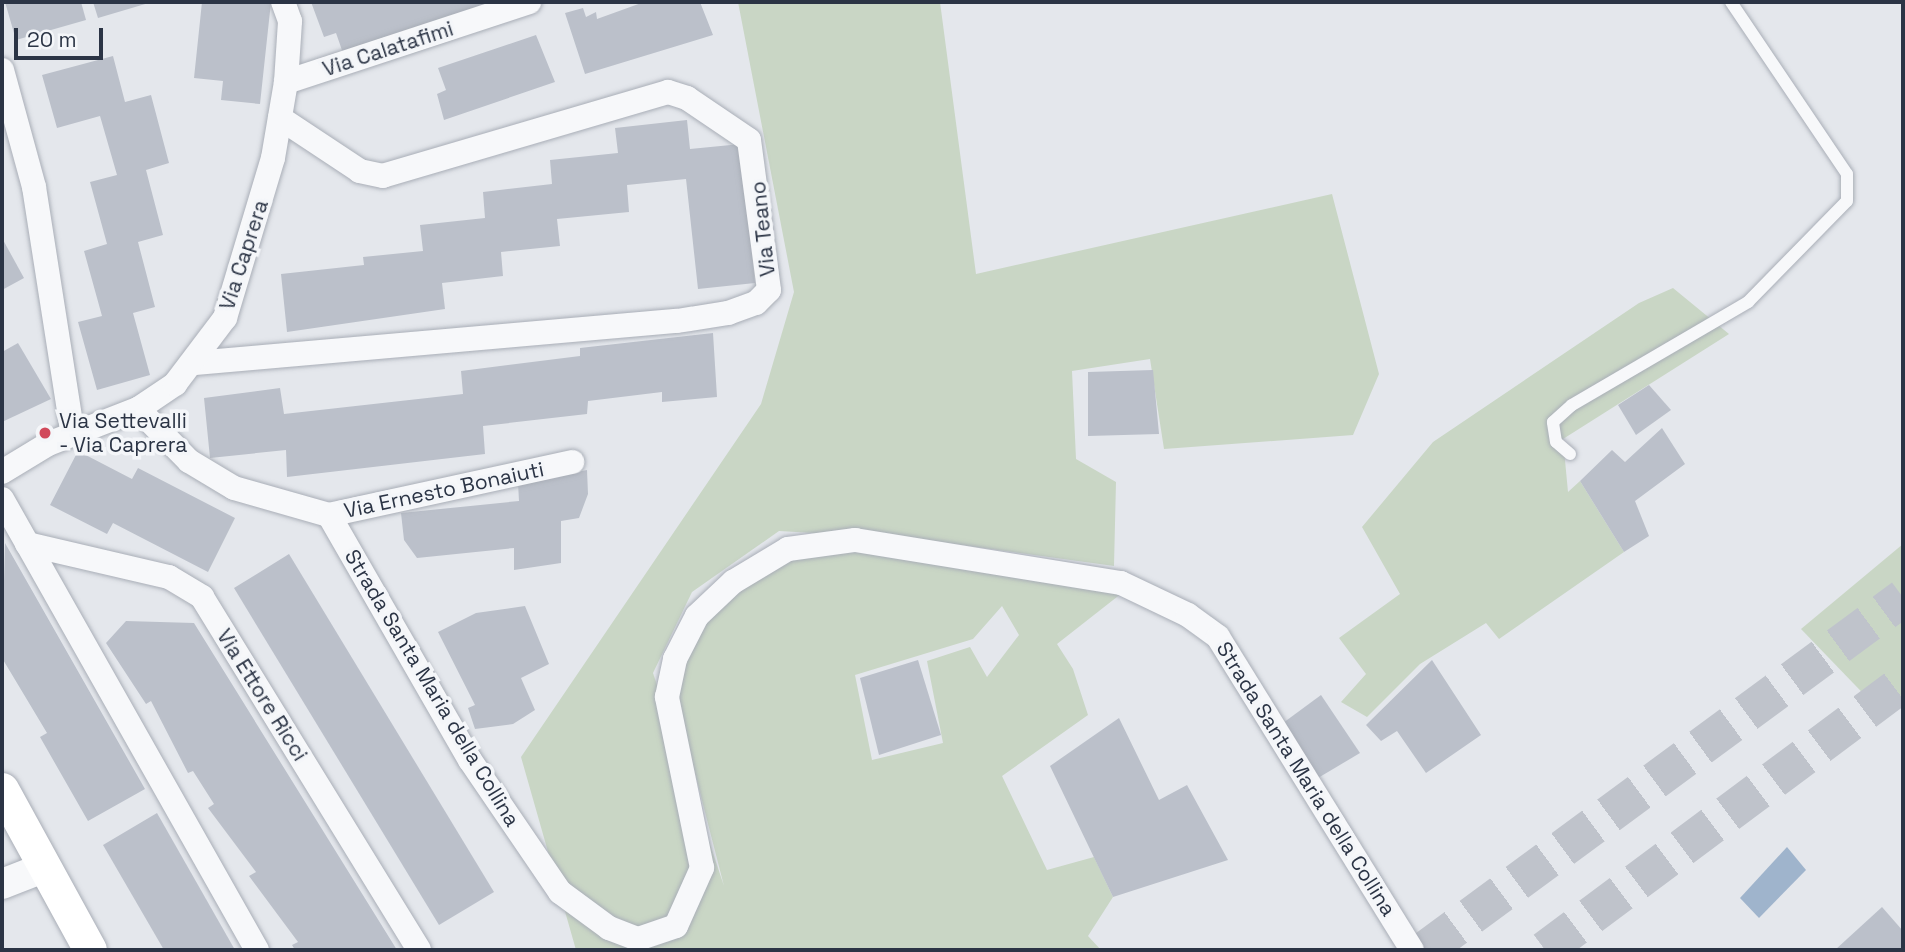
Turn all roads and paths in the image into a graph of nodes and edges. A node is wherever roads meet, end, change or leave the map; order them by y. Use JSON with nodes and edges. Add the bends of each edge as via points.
{"nodes":[{"id":1,"x":284,"y":2,"type":"edge"},
{"id":2,"x":529,"y":2,"type":"edge"},
{"id":3,"x":1731,"y":2,"type":"edge"},
{"id":4,"x":2,"y":70,"type":"edge"},
{"id":5,"x":286,"y":82,"type":"junction"},
{"id":6,"x":280,"y":118,"type":"junction"},
{"id":7,"x":195,"y":363,"type":"junction"},
{"id":8,"x":138,"y":409,"type":"junction"},
{"id":9,"x":72,"y":435,"type":"junction"},
{"id":10,"x":1570,"y":454,"type":"dead end"},
{"id":11,"x":572,"y":462,"type":"dead end"},
{"id":12,"x":2,"y":471,"type":"edge"},
{"id":13,"x":2,"y":499,"type":"edge"},
{"id":14,"x":329,"y":515,"type":"junction"},
{"id":15,"x":27,"y":544,"type":"junction"},
{"id":16,"x":2,"y":789,"type":"edge"},
{"id":17,"x":43,"y":868,"type":"junction"},
{"id":18,"x":2,"y":884,"type":"edge"},
{"id":19,"x":90,"y":950,"type":"edge"},
{"id":20,"x":257,"y":950,"type":"edge"},
{"id":21,"x":419,"y":950,"type":"edge"},
{"id":22,"x":1412,"y":950,"type":"edge"}],
"edges":[{"from":1,"to":5,"type":"street","name":"Via Caprera","via":[[290,21]]},
{"from":2,"to":5,"type":"street","name":"Via Calatafimi"},
{"from":3,"to":10,"type":"lane","via":[[1847,174],[1847,201],[1748,302],[1572,405],[1553,422],[1556,442]]},
{"from":4,"to":9,"type":"street","via":[[34,187]]},
{"from":5,"to":6,"type":"street","name":"Via Caprera"},
{"from":6,"to":7,"type":"street","name":"Via Caprera","via":[[258,220],[225,318]]},
{"from":6,"to":7,"type":"street","name":"Via Teano","via":[[360,171],[383,176],[668,92],[687,98],[749,140],[769,290],[756,303],[729,313],[677,321]]},
{"from":7,"to":8,"type":"street","name":"Via Caprera"},
{"from":8,"to":9,"type":"street","name":"Via Caprera"},
{"from":8,"to":14,"type":"street","name":"Via Ernesto Bonaiuti","via":[[189,461],[234,488]]},
{"from":9,"to":12,"type":"street","name":"Via Caprera"},
{"from":11,"to":14,"type":"street","name":"Via Ernesto Bonaiuti"},
{"from":13,"to":15,"type":"street"},
{"from":14,"to":22,"type":"street","name":"Strada Santa Maria della Collina","via":[[470,760],[560,892],[609,928],[638,939],[676,926],[702,868],[667,696],[675,659],[697,616],[733,582],[788,549],[855,540],[1121,583],[1188,615],[1218,637]]},
{"from":15,"to":20,"type":"street"},
{"from":15,"to":21,"type":"street","name":"Via Ettore Ricci","via":[[169,577],[202,597]]},
{"from":16,"to":17,"type":"main road"},
{"from":17,"to":18,"type":"street"},
{"from":17,"to":19,"type":"main road"}]}
